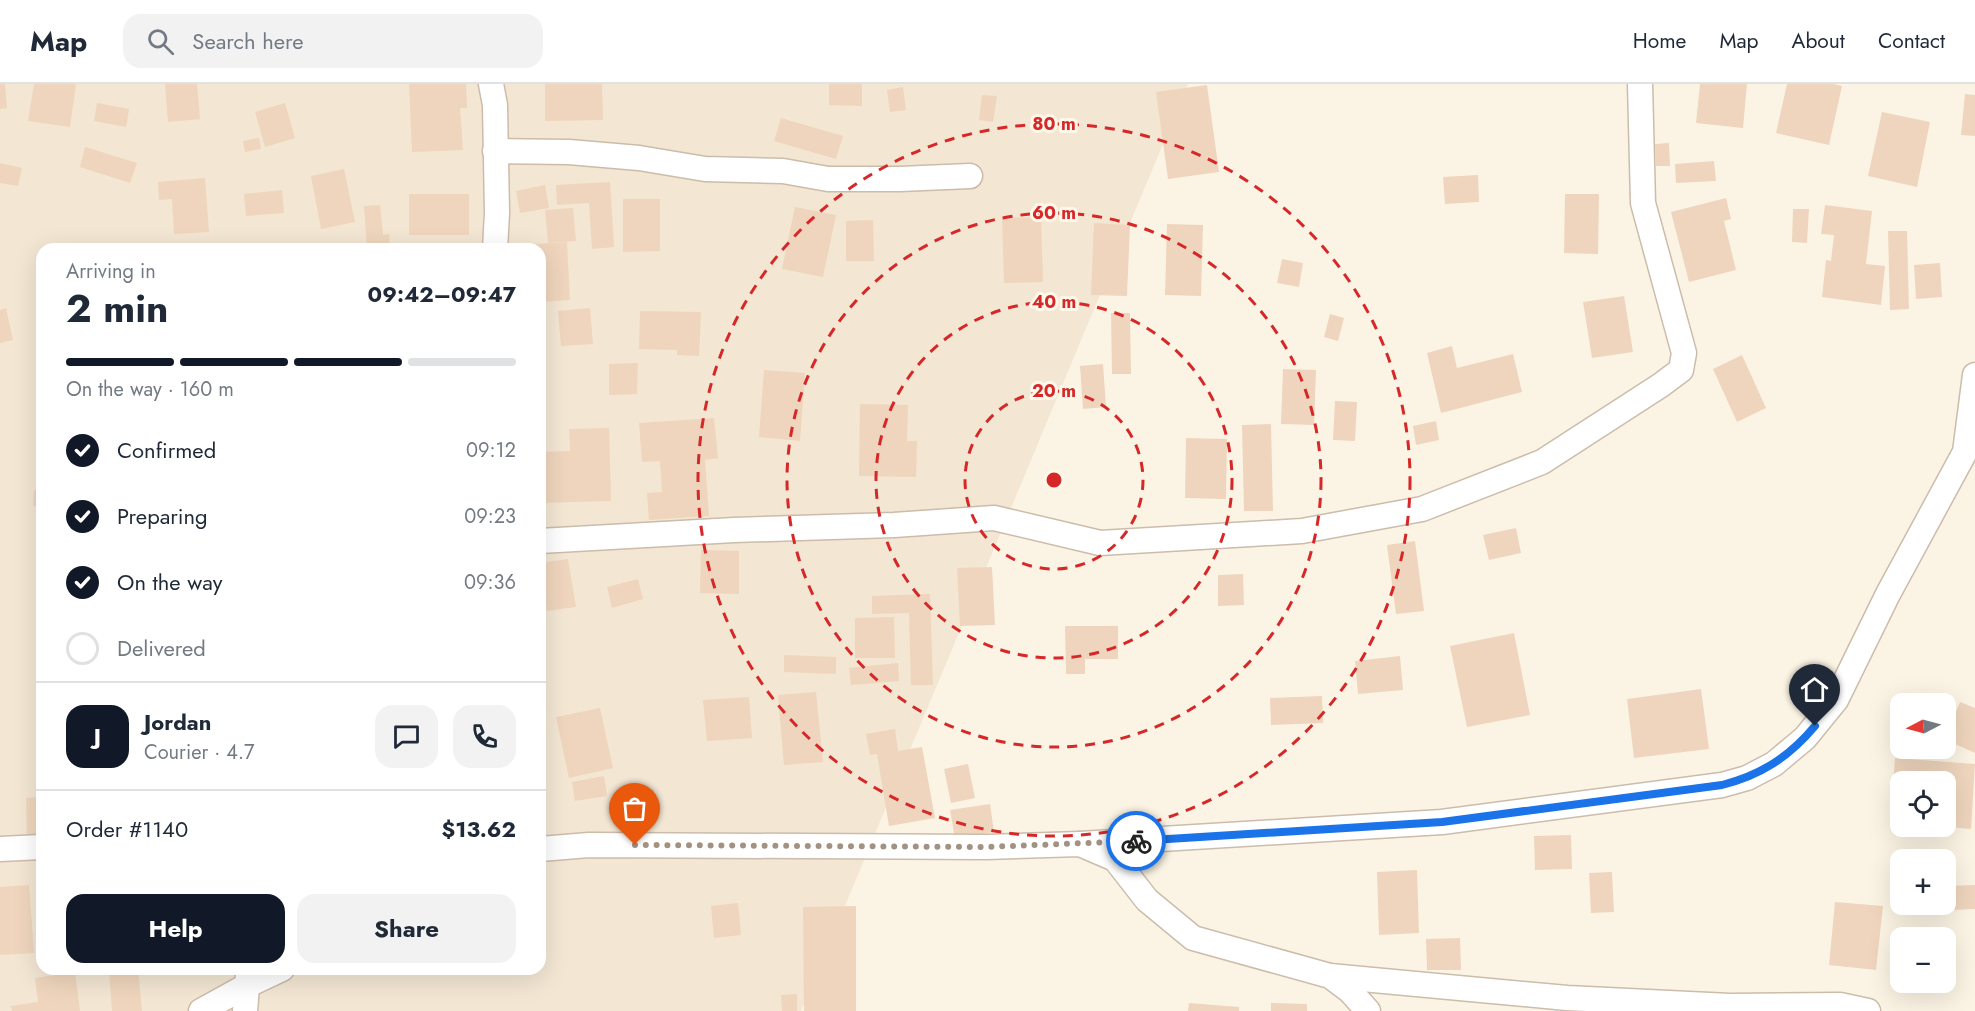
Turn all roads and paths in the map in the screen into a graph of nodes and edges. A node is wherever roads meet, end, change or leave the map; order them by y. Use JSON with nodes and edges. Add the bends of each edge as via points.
{"nodes":[{"id":1,"x":491,"y":84,"type":"edge"},
{"id":2,"x":1640,"y":84,"type":"edge"},
{"id":3,"x":495,"y":151,"type":"junction"},
{"id":4,"x":970,"y":176,"type":"dead end"},
{"id":5,"x":496,"y":243,"type":"edge"},
{"id":6,"x":1975,"y":375,"type":"edge"},
{"id":7,"x":1970,"y":460,"type":"edge"},
{"id":8,"x":546,"y":541,"type":"edge"},
{"id":9,"x":1080,"y":844,"type":"junction"},
{"id":10,"x":36,"y":847,"type":"edge"},
{"id":11,"x":546,"y":848,"type":"edge"},
{"id":12,"x":0,"y":849,"type":"edge"},
{"id":13,"x":1330,"y":976,"type":"junction"},
{"id":14,"x":248,"y":977,"type":"edge"},
{"id":15,"x":201,"y":1011,"type":"edge"},
{"id":16,"x":245,"y":1011,"type":"edge"},
{"id":17,"x":1368,"y":1011,"type":"edge"},
{"id":18,"x":1868,"y":1011,"type":"edge"}],
"edges":[{"from":1,"to":3,"type":"street"},
{"from":2,"to":8,"type":"street","via":[[1643,203],[1684,353],[1681,370],[1542,462],[1422,509],[1302,531],[1100,543],[994,518]]},
{"from":3,"to":4,"type":"street","via":[[569,152],[705,169],[783,171],[828,179]]},
{"from":3,"to":5,"type":"street"},
{"from":6,"to":7,"type":"street"},
{"from":7,"to":9,"type":"street","via":[[1888,594],[1836,700],[1805,738],[1774,764],[1747,778],[1722,785],[1442,822]]},
{"from":9,"to":11,"type":"street","via":[[589,844]]},
{"from":9,"to":13,"type":"street","via":[[1115,859],[1147,900],[1193,938]]},
{"from":10,"to":12,"type":"street"},
{"from":13,"to":17,"type":"street"},
{"from":13,"to":18,"type":"street","via":[[1567,998],[1730,1006],[1840,1005]]},
{"from":14,"to":15,"type":"street"},
{"from":14,"to":16,"type":"street"}]}
